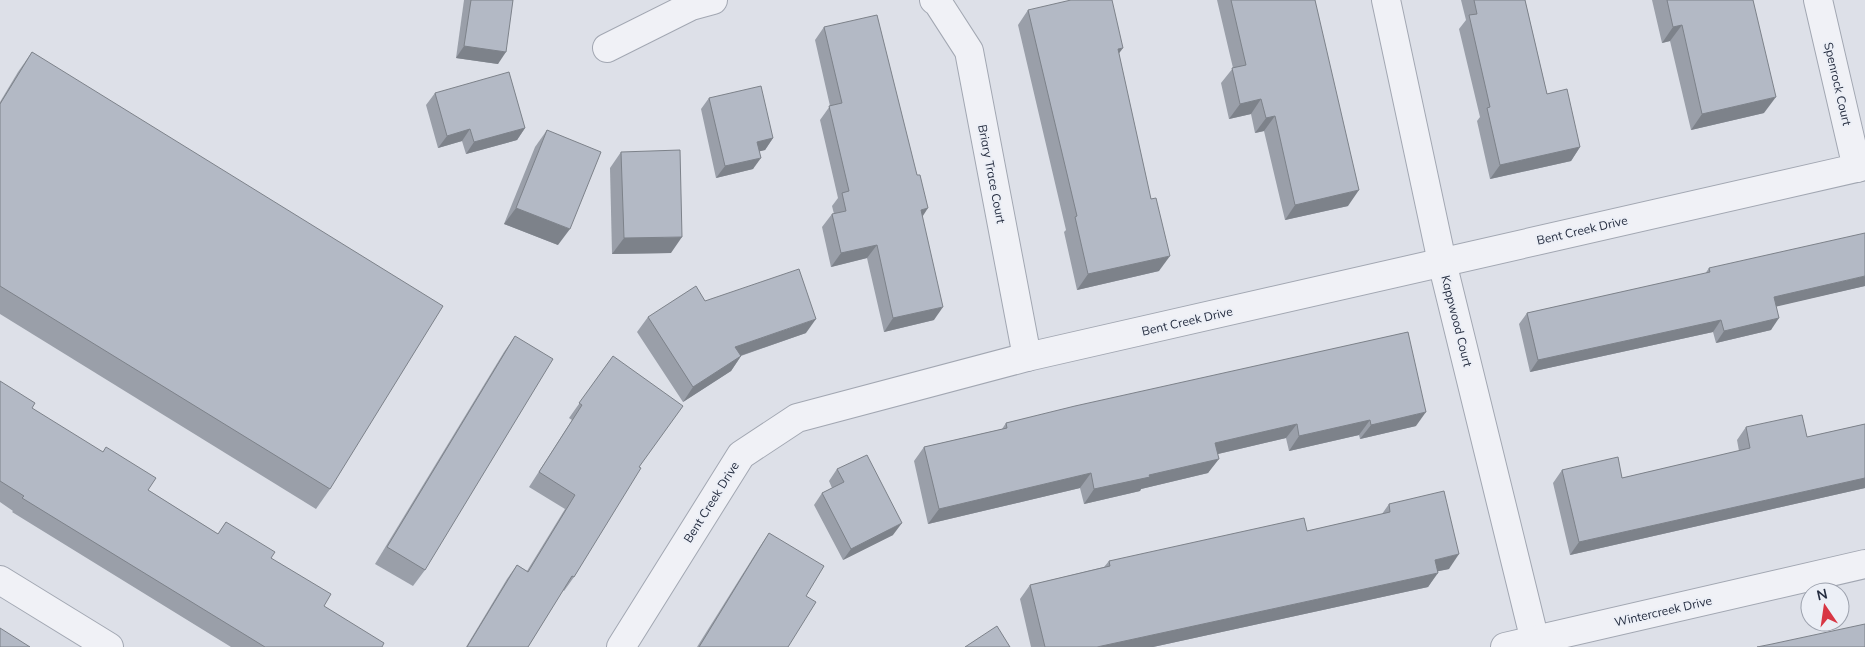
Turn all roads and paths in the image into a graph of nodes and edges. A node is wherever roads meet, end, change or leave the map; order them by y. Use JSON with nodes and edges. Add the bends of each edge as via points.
{"nodes":[{"id":1,"x":712,"y":0,"type":"edge"},
{"id":2,"x":934,"y":0,"type":"edge"},
{"id":3,"x":1386,"y":0,"type":"edge"},
{"id":4,"x":1818,"y":0,"type":"edge"},
{"id":5,"x":607,"y":48,"type":"dead end"},
{"id":6,"x":1861,"y":167,"type":"edge"},
{"id":7,"x":1442,"y":262,"type":"junction"},
{"id":8,"x":1027,"y":358,"type":"junction"},
{"id":9,"x":1865,"y":564,"type":"edge"},
{"id":10,"x":0,"y":580,"type":"edge"},
{"id":11,"x":1534,"y":640,"type":"junction"},
{"id":12,"x":109,"y":647,"type":"edge"},
{"id":13,"x":621,"y":647,"type":"edge"},
{"id":14,"x":1505,"y":647,"type":"edge"}],
"edges":[{"from":1,"to":5,"type":"street","via":[[692,6]]},
{"from":2,"to":8,"type":"street","name":"Briary Trace Court","via":[[969,51]]},
{"from":3,"to":7,"type":"street","name":"Kappwood Court"},
{"from":4,"to":6,"type":"street","name":"Spenrock Court"},
{"from":6,"to":7,"type":"street","name":"Bent Creek Drive"},
{"from":7,"to":8,"type":"street","name":"Bent Creek Drive"},
{"from":7,"to":11,"type":"street","name":"Kappwood Court"},
{"from":8,"to":13,"type":"street","name":"Bent Creek Drive","via":[[797,418],[741,455]]},
{"from":9,"to":11,"type":"street","name":"Wintercreek Drive"},
{"from":10,"to":12,"type":"street"},
{"from":11,"to":14,"type":"street","name":"Wintercreek Drive"}]}
